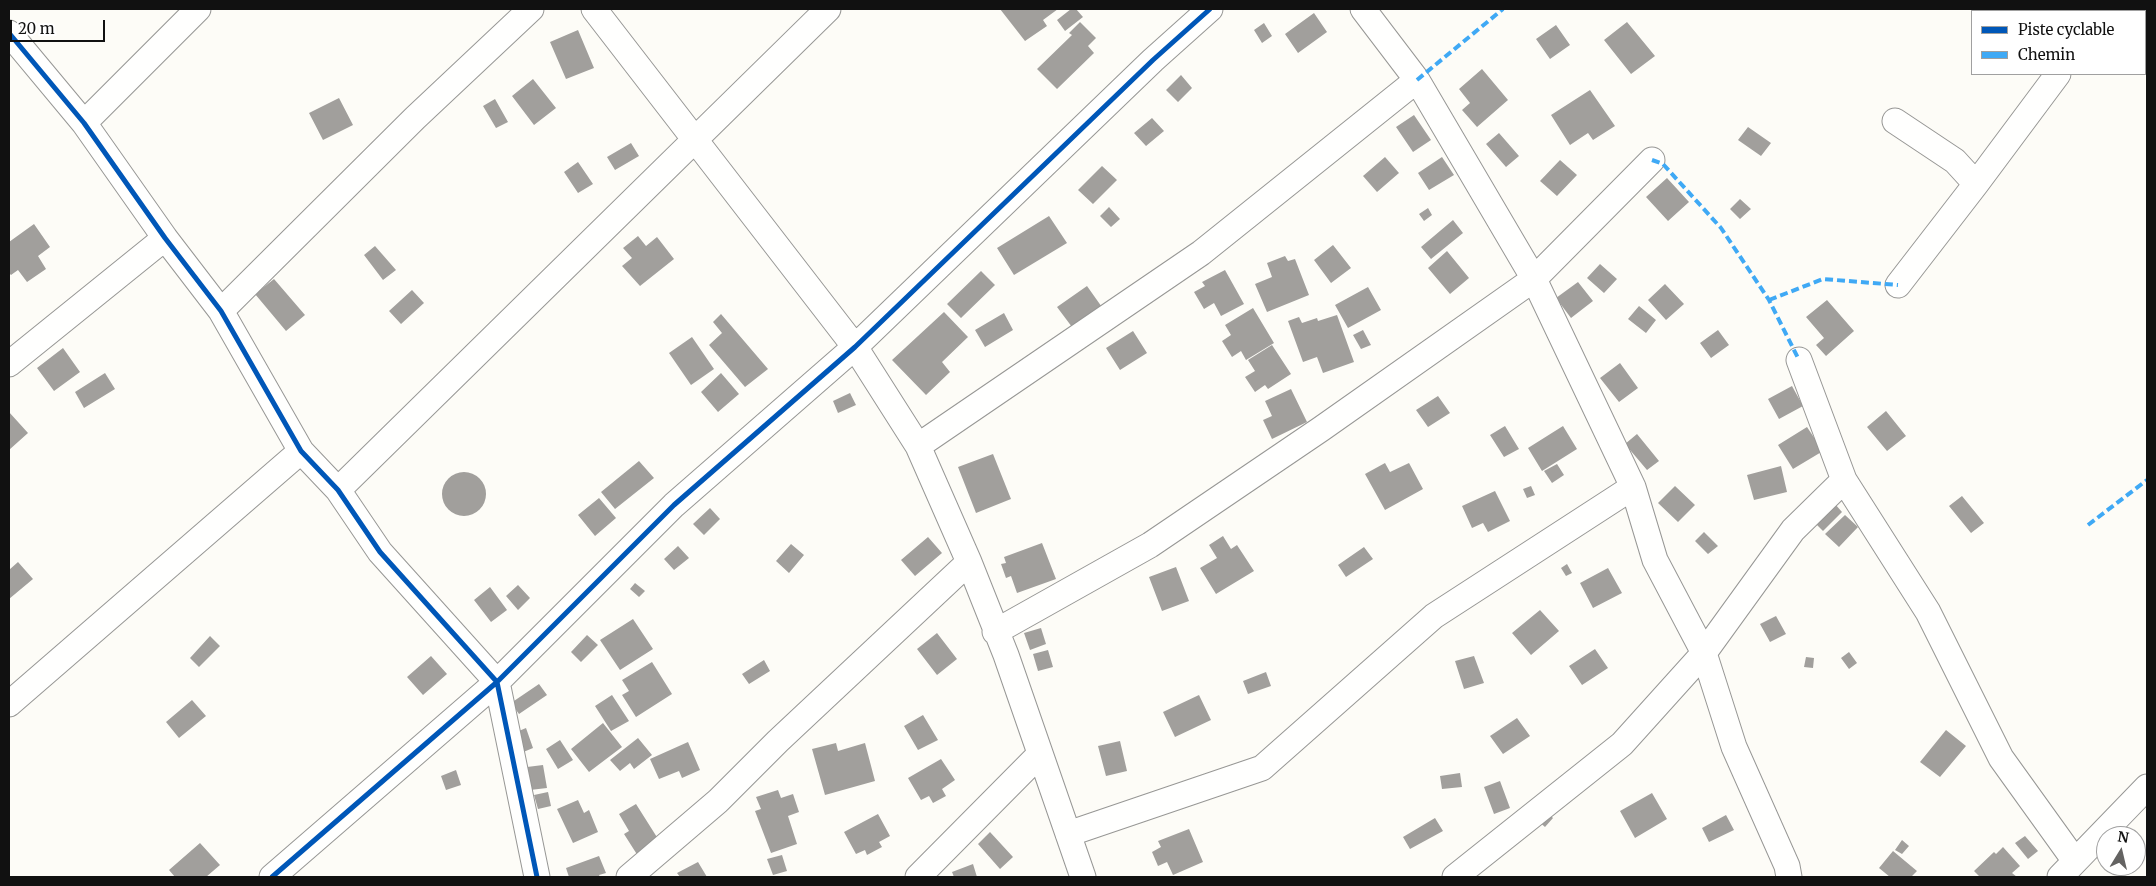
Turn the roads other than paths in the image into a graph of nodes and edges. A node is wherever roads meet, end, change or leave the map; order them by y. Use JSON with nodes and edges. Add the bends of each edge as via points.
{"nodes":[{"id":1,"x":198,"y":9,"type":"edge"},
{"id":2,"x":531,"y":9,"type":"edge"},
{"id":3,"x":594,"y":9,"type":"edge"},
{"id":4,"x":828,"y":9,"type":"edge"},
{"id":5,"x":1210,"y":9,"type":"edge"},
{"id":6,"x":1363,"y":9,"type":"edge"},
{"id":7,"x":9,"y":33,"type":"edge"},
{"id":8,"x":2057,"y":75,"type":"edge"},
{"id":9,"x":1417,"y":80,"type":"junction"},
{"id":10,"x":1895,"y":121,"type":"dead end"},
{"id":11,"x":84,"y":123,"type":"junction"},
{"id":12,"x":694,"y":140,"type":"junction"},
{"id":13,"x":1652,"y":160,"type":"dead end"},
{"id":14,"x":1976,"y":184,"type":"junction"},
{"id":15,"x":165,"y":238,"type":"junction"},
{"id":16,"x":1534,"y":279,"type":"junction"},
{"id":17,"x":1898,"y":285,"type":"dead end"},
{"id":18,"x":221,"y":311,"type":"junction"},
{"id":19,"x":855,"y":347,"type":"junction"},
{"id":20,"x":1800,"y":360,"type":"dead end"},
{"id":21,"x":9,"y":364,"type":"edge"},
{"id":22,"x":918,"y":446,"type":"junction"},
{"id":23,"x":301,"y":451,"type":"junction"},
{"id":24,"x":1844,"y":480,"type":"junction"},
{"id":25,"x":1633,"y":487,"type":"junction"},
{"id":26,"x":338,"y":490,"type":"junction"},
{"id":27,"x":969,"y":562,"type":"junction"},
{"id":28,"x":995,"y":632,"type":"junction"},
{"id":29,"x":1704,"y":653,"type":"junction"},
{"id":30,"x":496,"y":682,"type":"junction"},
{"id":31,"x":9,"y":704,"type":"edge"},
{"id":32,"x":1039,"y":755,"type":"junction"},
{"id":33,"x":2147,"y":787,"type":"edge"},
{"id":34,"x":1068,"y":834,"type":"junction"},
{"id":35,"x":2068,"y":869,"type":"edge"},
{"id":36,"x":272,"y":877,"type":"edge"},
{"id":37,"x":537,"y":877,"type":"edge"},
{"id":38,"x":629,"y":877,"type":"edge"},
{"id":39,"x":918,"y":877,"type":"edge"},
{"id":40,"x":1084,"y":877,"type":"edge"},
{"id":41,"x":1455,"y":877,"type":"edge"},
{"id":42,"x":1789,"y":877,"type":"edge"}],
"edges":[{"from":1,"to":11,"type":"street"},
{"from":2,"to":18,"type":"street","via":[[415,118]]},
{"from":3,"to":12,"type":"street"},
{"from":4,"to":12,"type":"street"},
{"from":5,"to":19,"type":"street"},
{"from":6,"to":9,"type":"street"},
{"from":7,"to":11,"type":"street"},
{"from":8,"to":14,"type":"street"},
{"from":9,"to":16,"type":"street"},
{"from":9,"to":22,"type":"street","via":[[1201,253]]},
{"from":10,"to":14,"type":"street","via":[[1955,161]]},
{"from":11,"to":15,"type":"street"},
{"from":12,"to":19,"type":"street"},
{"from":12,"to":26,"type":"street"},
{"from":13,"to":16,"type":"street"},
{"from":14,"to":17,"type":"street"},
{"from":15,"to":18,"type":"street"},
{"from":15,"to":21,"type":"street"},
{"from":16,"to":25,"type":"street"},
{"from":16,"to":28,"type":"street","via":[[1150,545]]},
{"from":18,"to":23,"type":"street"},
{"from":19,"to":22,"type":"street"},
{"from":19,"to":30,"type":"street","via":[[674,505]]},
{"from":20,"to":24,"type":"street"},
{"from":22,"to":27,"type":"street"},
{"from":23,"to":26,"type":"street"},
{"from":23,"to":31,"type":"street"},
{"from":24,"to":29,"type":"street","via":[[1793,530]]},
{"from":24,"to":35,"type":"street","via":[[1928,612],[2001,758]]},
{"from":25,"to":29,"type":"street","via":[[1655,560]]},
{"from":25,"to":34,"type":"street","via":[[1434,616],[1262,768]]},
{"from":26,"to":30,"type":"street","via":[[380,552]]},
{"from":27,"to":28,"type":"street"},
{"from":27,"to":38,"type":"street","via":[[718,801]]},
{"from":28,"to":32,"type":"street","via":[[1006,655]]},
{"from":29,"to":41,"type":"street","via":[[1622,744]]},
{"from":29,"to":42,"type":"street","via":[[1734,747]]},
{"from":30,"to":36,"type":"street"},
{"from":30,"to":37,"type":"street"},
{"from":32,"to":34,"type":"street"},
{"from":32,"to":39,"type":"street"},
{"from":33,"to":35,"type":"street"},
{"from":34,"to":40,"type":"street"}]}
